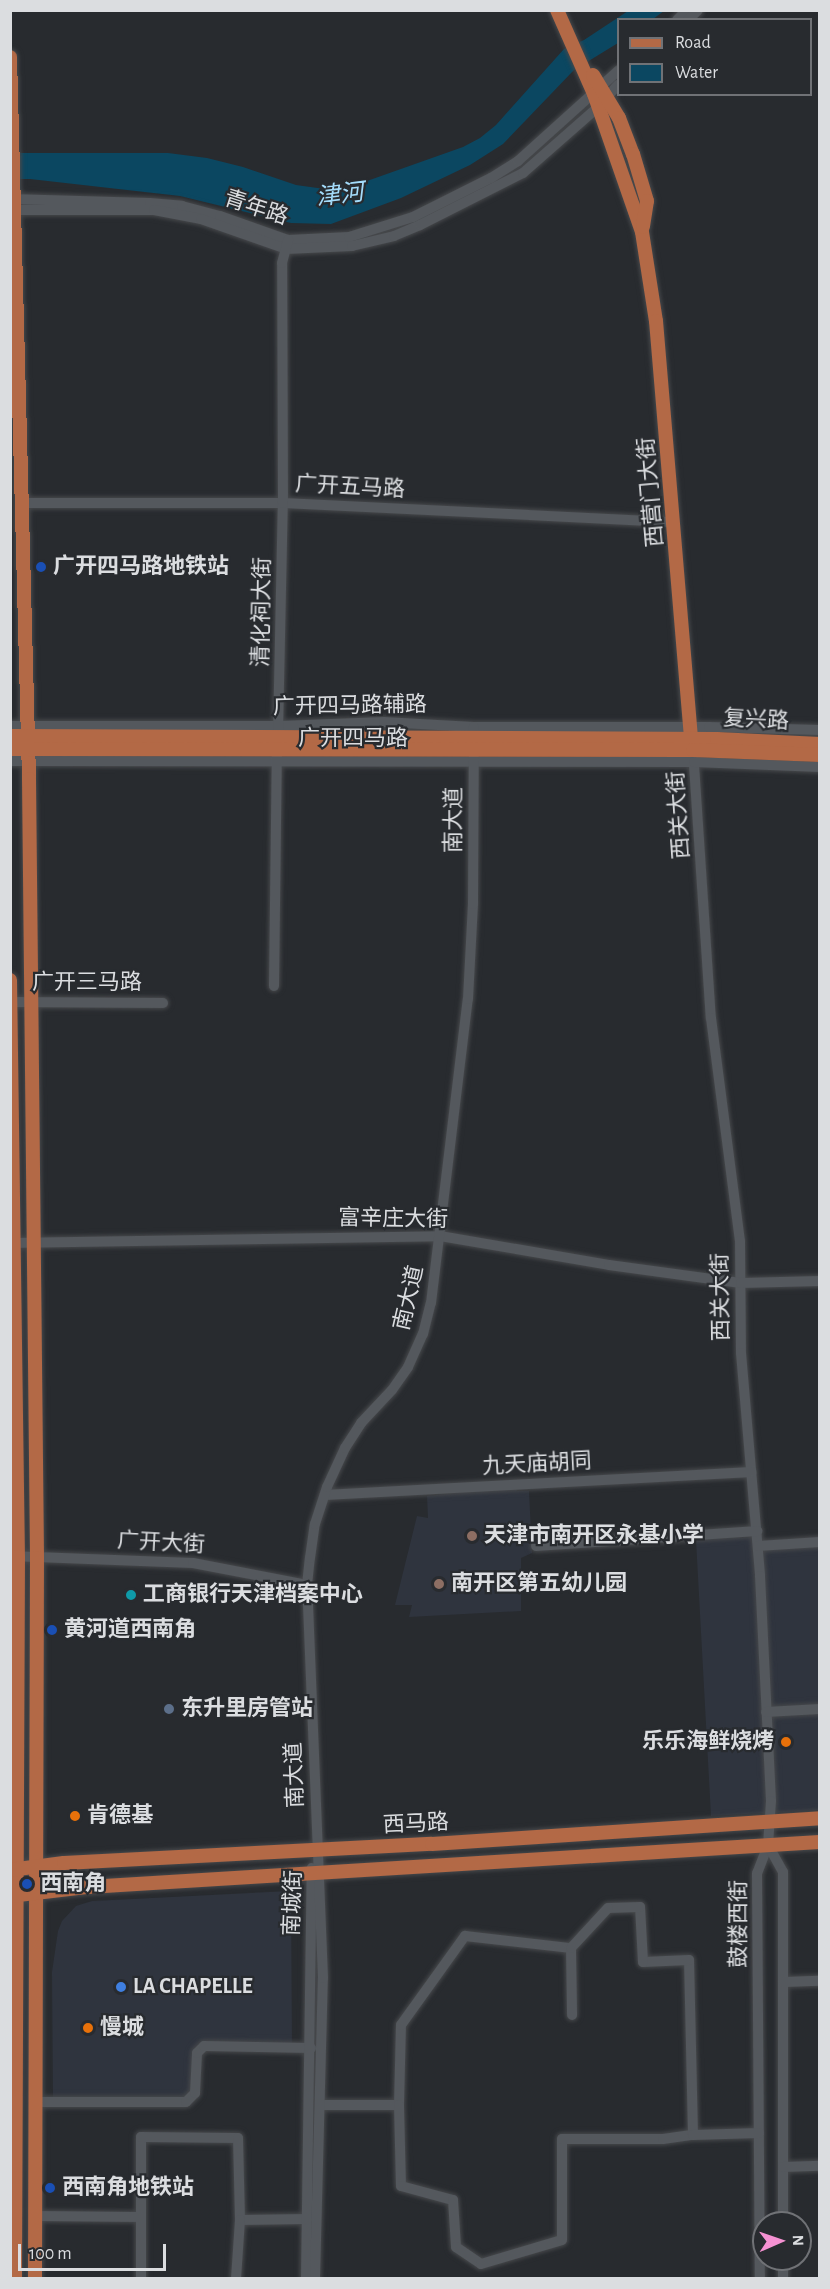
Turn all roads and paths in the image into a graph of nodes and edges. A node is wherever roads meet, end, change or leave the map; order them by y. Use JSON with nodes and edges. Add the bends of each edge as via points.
{"nodes":[{"id":1,"x":557,"y":10,"type":"edge"},
{"id":2,"x":565,"y":10,"type":"edge"},
{"id":3,"x":571,"y":35,"type":"junction"},
{"id":4,"x":10,"y":57,"type":"edge"},
{"id":5,"x":617,"y":71,"type":"edge"},
{"id":6,"x":617,"y":85,"type":"edge"},
{"id":7,"x":597,"y":91,"type":"junction"},
{"id":8,"x":13,"y":201,"type":"edge"},
{"id":9,"x":287,"y":244,"type":"junction"},
{"id":10,"x":23,"y":503,"type":"junction"},
{"id":11,"x":283,"y":503,"type":"junction"},
{"id":12,"x":675,"y":522,"type":"junction"},
{"id":13,"x":10,"y":726,"type":"edge"},
{"id":14,"x":819,"y":730,"type":"edge"},
{"id":15,"x":10,"y":736,"type":"edge"},
{"id":16,"x":29,"y":743,"type":"junction"},
{"id":17,"x":278,"y":744,"type":"junction"},
{"id":18,"x":474,"y":744,"type":"junction"},
{"id":19,"x":819,"y":744,"type":"edge"},
{"id":20,"x":692,"y":745,"type":"junction"},
{"id":21,"x":790,"y":748,"type":"junction"},
{"id":22,"x":10,"y":749,"type":"edge"},
{"id":23,"x":819,"y":755,"type":"edge"},
{"id":24,"x":10,"y":761,"type":"edge"},
{"id":25,"x":819,"y":767,"type":"edge"},
{"id":26,"x":10,"y":980,"type":"edge"},
{"id":27,"x":274,"y":986,"type":"dead end"},
{"id":28,"x":11,"y":1002,"type":"edge"},
{"id":29,"x":30,"y":1003,"type":"junction"},
{"id":30,"x":162,"y":1003,"type":"dead end"},
{"id":31,"x":440,"y":1236,"type":"junction"},
{"id":32,"x":12,"y":1243,"type":"edge"},
{"id":33,"x":34,"y":1243,"type":"junction"},
{"id":34,"x":819,"y":1281,"type":"edge"},
{"id":35,"x":741,"y":1283,"type":"junction"},
{"id":36,"x":751,"y":1472,"type":"junction"},
{"id":37,"x":324,"y":1495,"type":"junction"},
{"id":38,"x":757,"y":1531,"type":"junction"},
{"id":39,"x":819,"y":1542,"type":"edge"},
{"id":40,"x":536,"y":1546,"type":"dead end"},
{"id":41,"x":758,"y":1546,"type":"junction"},
{"id":42,"x":14,"y":1556,"type":"edge"},
{"id":43,"x":37,"y":1558,"type":"junction"},
{"id":44,"x":308,"y":1585,"type":"junction"},
{"id":45,"x":819,"y":1709,"type":"edge"},
{"id":46,"x":766,"y":1712,"type":"junction"},
{"id":47,"x":819,"y":1818,"type":"edge"},
{"id":48,"x":769,"y":1820,"type":"junction"},
{"id":49,"x":13,"y":1834,"type":"edge"},
{"id":50,"x":819,"y":1842,"type":"edge"},
{"id":51,"x":768,"y":1845,"type":"junction"},
{"id":52,"x":316,"y":1850,"type":"junction"},
{"id":53,"x":37,"y":1866,"type":"junction"},
{"id":54,"x":13,"y":1870,"type":"edge"},
{"id":55,"x":315,"y":1873,"type":"junction"},
{"id":56,"x":37,"y":1892,"type":"junction"},
{"id":57,"x":13,"y":1896,"type":"edge"},
{"id":58,"x":571,"y":1948,"type":"junction"},
{"id":59,"x":819,"y":1981,"type":"edge"},
{"id":60,"x":783,"y":1982,"type":"junction"},
{"id":61,"x":572,"y":2015,"type":"dead end"},
{"id":62,"x":311,"y":2048,"type":"junction"},
{"id":63,"x":34,"y":2102,"type":"junction"},
{"id":64,"x":320,"y":2105,"type":"junction"},
{"id":65,"x":399,"y":2105,"type":"junction"},
{"id":66,"x":759,"y":2133,"type":"junction"},
{"id":67,"x":693,"y":2135,"type":"junction"},
{"id":68,"x":819,"y":2166,"type":"edge"},
{"id":69,"x":783,"y":2167,"type":"junction"},
{"id":70,"x":783,"y":2211,"type":"edge"},
{"id":71,"x":35,"y":2216,"type":"junction"},
{"id":72,"x":141,"y":2217,"type":"junction"},
{"id":73,"x":307,"y":2219,"type":"junction"},
{"id":74,"x":240,"y":2220,"type":"junction"},
{"id":75,"x":15,"y":2278,"type":"edge"},
{"id":76,"x":35,"y":2278,"type":"edge"},
{"id":77,"x":141,"y":2278,"type":"edge"},
{"id":78,"x":236,"y":2278,"type":"edge"},
{"id":79,"x":306,"y":2278,"type":"edge"},
{"id":80,"x":315,"y":2278,"type":"edge"},
{"id":81,"x":760,"y":2278,"type":"edge"}],
"edges":[{"from":1,"to":3,"type":"main road"},
{"from":2,"to":3,"type":"main road"},
{"from":3,"to":7,"type":"main road","name":"西营门大街"},
{"from":4,"to":8,"type":"main road"},
{"from":5,"to":7,"type":"street","name":"青年路"},
{"from":6,"to":7,"type":"street","name":"青年路"},
{"from":7,"to":9,"type":"street","name":"青年路","via":[[518,161],[413,217],[342,238]]},
{"from":7,"to":12,"type":"main road","name":"西营门大街","via":[[642,232],[656,321]]},
{"from":8,"to":9,"type":"street","name":"青年路","via":[[165,212]]},
{"from":8,"to":10,"type":"main road"},
{"from":9,"to":11,"type":"street","name":"清化祠大街","via":[[282,263]]},
{"from":10,"to":11,"type":"street","name":"广开五马路"},
{"from":10,"to":16,"type":"main road"},
{"from":11,"to":12,"type":"street","name":"广开五马路"},
{"from":11,"to":17,"type":"street","name":"清化祠大街"},
{"from":12,"to":20,"type":"main road","name":"西营门大街"},
{"from":13,"to":16,"type":"street","name":"广开四马路辅路"},
{"from":14,"to":20,"type":"street"},
{"from":15,"to":16,"type":"main road","name":"广开四马路"},
{"from":16,"to":17,"type":"main road","name":"广开四马路"},
{"from":16,"to":17,"type":"street","name":"广开四马路辅路"},
{"from":16,"to":22,"type":"main road","name":"广开四马路"},
{"from":16,"to":24,"type":"street","name":"广开四马路"},
{"from":16,"to":29,"type":"main road"},
{"from":17,"to":18,"type":"main road","name":"广开四马路"},
{"from":17,"to":18,"type":"street","name":"广开四马路辅路","via":[[384,722]]},
{"from":17,"to":27,"type":"street","name":"清化祠大街"},
{"from":18,"to":20,"type":"main road","name":"广开四马路"},
{"from":18,"to":20,"type":"street","name":"广开四马路辅路"},
{"from":18,"to":31,"type":"street","name":"南大道","via":[[468,999]]},
{"from":19,"to":21,"type":"main road","name":"复兴路"},
{"from":20,"to":21,"type":"main road","name":"复兴路"},
{"from":20,"to":25,"type":"street"},
{"from":20,"to":35,"type":"street","name":"西关大街","via":[[711,1018],[740,1241]]},
{"from":21,"to":23,"type":"main road","name":"复兴路"},
{"from":26,"to":28,"type":"main road"},
{"from":28,"to":29,"type":"street","name":"广开三马路"},
{"from":28,"to":32,"type":"main road"},
{"from":29,"to":30,"type":"street","name":"广开三马路"},
{"from":29,"to":33,"type":"main road"},
{"from":31,"to":33,"type":"street","name":"富辛庄大街"},
{"from":31,"to":35,"type":"street","name":"富辛庄大街"},
{"from":31,"to":37,"type":"street","name":"南大道","via":[[432,1303],[423,1334],[408,1367],[345,1448]]},
{"from":32,"to":33,"type":"street","name":"富辛庄大街"},
{"from":32,"to":42,"type":"main road"},
{"from":33,"to":43,"type":"main road"},
{"from":34,"to":35,"type":"street","name":"富辛庄大街"},
{"from":35,"to":36,"type":"street","name":"西关大街","via":[[741,1353]]},
{"from":36,"to":37,"type":"street","name":"九天庙胡同"},
{"from":36,"to":38,"type":"street","name":"西关大街"},
{"from":37,"to":44,"type":"street","name":"南大道","via":[[315,1524]]},
{"from":38,"to":40,"type":"street"},
{"from":38,"to":41,"type":"street","name":"西关大街"},
{"from":39,"to":41,"type":"street"},
{"from":41,"to":46,"type":"street","name":"西关大街"},
{"from":42,"to":43,"type":"street","name":"广开大街"},
{"from":42,"to":49,"type":"main road"},
{"from":43,"to":44,"type":"street","name":"广开大街","via":[[193,1563]]},
{"from":43,"to":53,"type":"main road"},
{"from":44,"to":52,"type":"street","name":"南大道"},
{"from":45,"to":46,"type":"street"},
{"from":46,"to":48,"type":"street","name":"西关大街"},
{"from":47,"to":48,"type":"main road","name":"西马路"},
{"from":48,"to":51,"type":"street","name":"西关大街"},
{"from":48,"to":52,"type":"main road","name":"西马路"},
{"from":49,"to":54,"type":"main road"},
{"from":50,"to":51,"type":"main road","name":"西马路"},
{"from":51,"to":55,"type":"main road","name":"西马路"},
{"from":51,"to":60,"type":"street","name":"鼓楼西街","via":[[783,1872]]},
{"from":51,"to":66,"type":"street","name":"鼓楼西街","via":[[758,1873]]},
{"from":52,"to":53,"type":"main road","name":"西马路"},
{"from":52,"to":55,"type":"street","name":"南城街"},
{"from":53,"to":54,"type":"main road","name":"西马路"},
{"from":53,"to":56,"type":"main road"},
{"from":54,"to":57,"type":"main road"},
{"from":55,"to":56,"type":"main road","name":"西马路"},
{"from":55,"to":62,"type":"street","name":"南城街"},
{"from":55,"to":64,"type":"street","name":"南城街","via":[[324,1978]]},
{"from":56,"to":57,"type":"main road","name":"西马路"},
{"from":56,"to":63,"type":"main road"},
{"from":57,"to":75,"type":"main road"},
{"from":58,"to":61,"type":"street"},
{"from":58,"to":65,"type":"street","via":[[465,1936],[401,2025]]},
{"from":58,"to":67,"type":"street","via":[[608,1908],[640,1907],[643,1962],[689,1960]]},
{"from":59,"to":60,"type":"street"},
{"from":60,"to":69,"type":"street","name":"鼓楼西街"},
{"from":62,"to":63,"type":"street","via":[[204,2046],[197,2053],[195,2093],[186,2102]]},
{"from":62,"to":73,"type":"street","name":"南城街"},
{"from":63,"to":71,"type":"main road"},
{"from":64,"to":65,"type":"street"},
{"from":64,"to":80,"type":"street","name":"南城街"},
{"from":65,"to":67,"type":"street","via":[[401,2186],[453,2200],[456,2247],[481,2264],[562,2240],[562,2139],[663,2139]]},
{"from":66,"to":67,"type":"street"},
{"from":66,"to":81,"type":"street","name":"鼓楼西街"},
{"from":68,"to":69,"type":"street"},
{"from":69,"to":70,"type":"street","name":"鼓楼西街"},
{"from":71,"to":72,"type":"street"},
{"from":71,"to":76,"type":"main road"},
{"from":72,"to":74,"type":"street","via":[[141,2137],[238,2138]]},
{"from":72,"to":77,"type":"street"},
{"from":73,"to":74,"type":"street"},
{"from":73,"to":79,"type":"street","name":"南城街"},
{"from":74,"to":78,"type":"street"}]}
